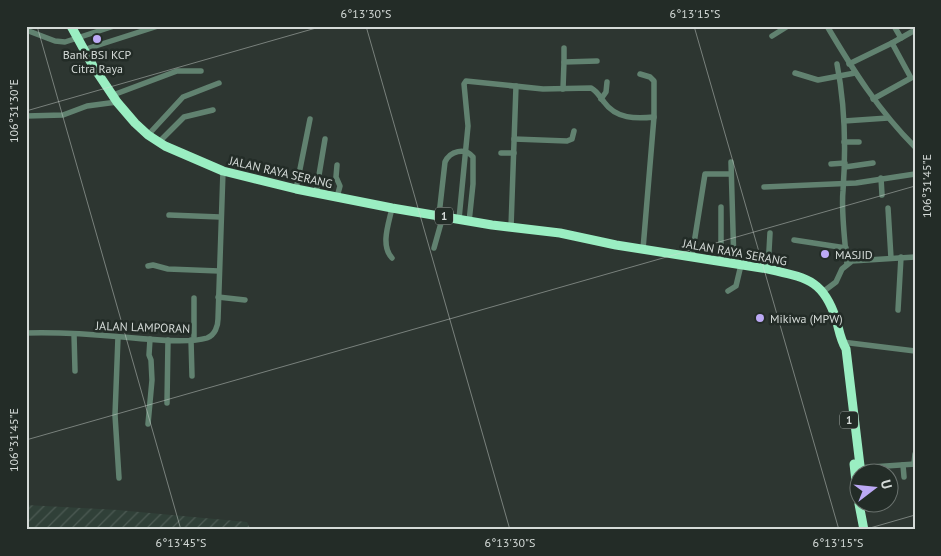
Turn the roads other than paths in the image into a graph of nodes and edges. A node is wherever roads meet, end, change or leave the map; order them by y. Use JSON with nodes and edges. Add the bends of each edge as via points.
{"nodes":[{"id":1,"x":71,"y":26,"type":"edge"},
{"id":2,"x":114,"y":26,"type":"edge"},
{"id":3,"x":158,"y":26,"type":"edge"},
{"id":4,"x":788,"y":26,"type":"edge"},
{"id":5,"x":828,"y":26,"type":"edge"},
{"id":6,"x":894,"y":26,"type":"edge"},
{"id":7,"x":26,"y":30,"type":"edge"},
{"id":8,"x":915,"y":30,"type":"edge"},
{"id":9,"x":772,"y":36,"type":"dead end"},
{"id":10,"x":901,"y":38,"type":"junction"},
{"id":11,"x":76,"y":39,"type":"junction"},
{"id":12,"x":892,"y":43,"type":"junction"},
{"id":13,"x":564,"y":48,"type":"dead end"},
{"id":14,"x":82,"y":50,"type":"junction"},
{"id":15,"x":597,"y":61,"type":"dead end"},
{"id":16,"x":564,"y":62,"type":"junction"},
{"id":17,"x":837,"y":64,"type":"dead end"},
{"id":18,"x":850,"y":64,"type":"junction"},
{"id":19,"x":201,"y":71,"type":"dead end"},
{"id":20,"x":795,"y":73,"type":"dead end"},
{"id":21,"x":855,"y":73,"type":"junction"},
{"id":22,"x":640,"y":74,"type":"dead end"},
{"id":23,"x":839,"y":76,"type":"junction"},
{"id":24,"x":913,"y":77,"type":"edge"},
{"id":25,"x":607,"y":82,"type":"dead end"},
{"id":26,"x":219,"y":83,"type":"dead end"},
{"id":27,"x":516,"y":86,"type":"junction"},
{"id":28,"x":562,"y":89,"type":"junction"},
{"id":29,"x":115,"y":98,"type":"junction"},
{"id":30,"x":601,"y":99,"type":"junction"},
{"id":31,"x":873,"y":100,"type":"junction"},
{"id":32,"x":214,"y":110,"type":"dead end"},
{"id":33,"x":26,"y":116,"type":"edge"},
{"id":34,"x":654,"y":117,"type":"junction"},
{"id":35,"x":888,"y":118,"type":"junction"},
{"id":36,"x":310,"y":119,"type":"dead end"},
{"id":37,"x":844,"y":121,"type":"junction"},
{"id":38,"x":574,"y":131,"type":"dead end"},
{"id":39,"x":148,"y":135,"type":"junction"},
{"id":40,"x":325,"y":139,"type":"dead end"},
{"id":41,"x":514,"y":139,"type":"junction"},
{"id":42,"x":159,"y":142,"type":"junction"},
{"id":43,"x":844,"y":142,"type":"junction"},
{"id":44,"x":859,"y":142,"type":"dead end"},
{"id":45,"x":915,"y":147,"type":"edge"},
{"id":46,"x":465,"y":152,"type":"junction"},
{"id":47,"x":501,"y":153,"type":"dead end"},
{"id":48,"x":514,"y":153,"type":"junction"},
{"id":49,"x":731,"y":162,"type":"dead end"},
{"id":50,"x":873,"y":163,"type":"dead end"},
{"id":51,"x":831,"y":164,"type":"dead end"},
{"id":52,"x":337,"y":165,"type":"dead end"},
{"id":53,"x":845,"y":165,"type":"junction"},
{"id":54,"x":222,"y":171,"type":"junction"},
{"id":55,"x":731,"y":174,"type":"junction"},
{"id":56,"x":915,"y":174,"type":"edge"},
{"id":57,"x":881,"y":178,"type":"junction"},
{"id":58,"x":844,"y":183,"type":"junction"},
{"id":59,"x":764,"y":187,"type":"dead end"},
{"id":60,"x":296,"y":189,"type":"junction"},
{"id":61,"x":316,"y":193,"type":"junction"},
{"id":62,"x":882,"y":195,"type":"dead end"},
{"id":63,"x":337,"y":197,"type":"junction"},
{"id":64,"x":721,"y":207,"type":"dead end"},
{"id":65,"x":392,"y":208,"type":"junction"},
{"id":66,"x":888,"y":208,"type":"dead end"},
{"id":67,"x":169,"y":215,"type":"dead end"},
{"id":68,"x":441,"y":215,"type":"junction"},
{"id":69,"x":220,"y":217,"type":"junction"},
{"id":70,"x":464,"y":220,"type":"junction"},
{"id":71,"x":511,"y":227,"type":"junction"},
{"id":72,"x":770,"y":233,"type":"dead end"},
{"id":73,"x":794,"y":240,"type":"dead end"},
{"id":74,"x":434,"y":248,"type":"dead end"},
{"id":75,"x":846,"y":248,"type":"junction"},
{"id":76,"x":643,"y":249,"type":"junction"},
{"id":77,"x":692,"y":256,"type":"junction"},
{"id":78,"x":901,"y":257,"type":"junction"},
{"id":79,"x":915,"y":257,"type":"edge"},
{"id":80,"x":392,"y":258,"type":"dead end"},
{"id":81,"x":891,"y":258,"type":"junction"},
{"id":82,"x":721,"y":260,"type":"junction"},
{"id":83,"x":738,"y":264,"type":"junction"},
{"id":84,"x":847,"y":264,"type":"junction"},
{"id":85,"x":148,"y":266,"type":"dead end"},
{"id":86,"x":768,"y":269,"type":"junction"},
{"id":87,"x":219,"y":271,"type":"junction"},
{"id":88,"x":728,"y":291,"type":"dead end"},
{"id":89,"x":824,"y":291,"type":"junction"},
{"id":90,"x":218,"y":297,"type":"junction"},
{"id":91,"x":194,"y":298,"type":"dead end"},
{"id":92,"x":246,"y":300,"type":"dead end"},
{"id":93,"x":898,"y":310,"type":"dead end"},
{"id":94,"x":26,"y":333,"type":"edge"},
{"id":95,"x":74,"y":334,"type":"junction"},
{"id":96,"x":118,"y":337,"type":"junction"},
{"id":97,"x":150,"y":339,"type":"junction"},
{"id":98,"x":168,"y":340,"type":"junction"},
{"id":99,"x":193,"y":340,"type":"junction"},
{"id":100,"x":842,"y":342,"type":"junction"},
{"id":101,"x":915,"y":351,"type":"edge"},
{"id":102,"x":75,"y":371,"type":"dead end"},
{"id":103,"x":192,"y":376,"type":"dead end"},
{"id":104,"x":167,"y":403,"type":"dead end"},
{"id":105,"x":148,"y":424,"type":"dead end"},
{"id":106,"x":915,"y":454,"type":"edge"},
{"id":107,"x":858,"y":464,"type":"edge"},
{"id":108,"x":903,"y":464,"type":"junction"},
{"id":109,"x":914,"y":464,"type":"edge"},
{"id":110,"x":898,"y":465,"type":"edge"},
{"id":111,"x":904,"y":476,"type":"dead end"},
{"id":112,"x":120,"y":478,"type":"dead end"},
{"id":113,"x":861,"y":514,"type":"edge"},
{"id":114,"x":867,"y":514,"type":"edge"},
{"id":115,"x":864,"y":530,"type":"edge"},
{"id":116,"x":869,"y":530,"type":"edge"}],
"edges":[{"from":1,"to":11,"type":"highway","name":"JALAN RAYA SERANG","number":"1"},
{"from":2,"to":11,"type":"street"},
{"from":3,"to":14,"type":"street"},
{"from":4,"to":9,"type":"street"},
{"from":5,"to":18,"type":"street"},
{"from":6,"to":10,"type":"street"},
{"from":7,"to":11,"type":"street","via":[[55,41]]},
{"from":8,"to":10,"type":"street"},
{"from":10,"to":12,"type":"street"},
{"from":11,"to":14,"type":"highway","name":"JALAN RAYA SERANG","number":"1"},
{"from":12,"to":18,"type":"street"},
{"from":12,"to":24,"type":"street"},
{"from":13,"to":16,"type":"street"},
{"from":14,"to":29,"type":"highway","name":"JALAN RAYA SERANG","number":"1"},
{"from":15,"to":16,"type":"street"},
{"from":16,"to":28,"type":"street"},
{"from":17,"to":23,"type":"street"},
{"from":18,"to":21,"type":"street"},
{"from":19,"to":29,"type":"street","via":[[177,71]]},
{"from":20,"to":23,"type":"street","via":[[814,79]]},
{"from":21,"to":23,"type":"street"},
{"from":21,"to":31,"type":"street"},
{"from":22,"to":34,"type":"street","via":[[650,76],[654,81]]},
{"from":23,"to":37,"type":"street"},
{"from":24,"to":31,"type":"street"},
{"from":25,"to":30,"type":"street"},
{"from":26,"to":39,"type":"street","via":[[183,97]]},
{"from":27,"to":28,"type":"street"},
{"from":27,"to":41,"type":"street"},
{"from":27,"to":46,"type":"street","via":[[465,82],[468,126]]},
{"from":28,"to":30,"type":"street","via":[[593,88]]},
{"from":29,"to":33,"type":"street","via":[[63,115]]},
{"from":29,"to":39,"type":"highway","name":"JALAN RAYA SERANG","number":"1"},
{"from":30,"to":34,"type":"street","via":[[618,114]]},
{"from":31,"to":35,"type":"street"},
{"from":32,"to":42,"type":"street","via":[[184,117]]},
{"from":34,"to":76,"type":"street"},
{"from":35,"to":37,"type":"street"},
{"from":35,"to":45,"type":"street"},
{"from":36,"to":60,"type":"street"},
{"from":37,"to":43,"type":"street"},
{"from":38,"to":41,"type":"street","via":[[572,139],[567,141]]},
{"from":39,"to":42,"type":"highway","name":"JALAN RAYA SERANG","number":"1"},
{"from":40,"to":61,"type":"street"},
{"from":41,"to":48,"type":"street"},
{"from":42,"to":54,"type":"highway","name":"JALAN RAYA SERANG","number":"1"},
{"from":43,"to":44,"type":"street"},
{"from":43,"to":53,"type":"street"},
{"from":46,"to":68,"type":"street","via":[[454,152],[445,162]]},
{"from":46,"to":70,"type":"street"},
{"from":46,"to":70,"type":"street","via":[[473,157],[473,184]]},
{"from":47,"to":48,"type":"street"},
{"from":48,"to":71,"type":"street"},
{"from":49,"to":55,"type":"street"},
{"from":50,"to":53,"type":"street"},
{"from":51,"to":53,"type":"street"},
{"from":52,"to":63,"type":"street","via":[[336,177],[340,186]]},
{"from":53,"to":58,"type":"street"},
{"from":54,"to":60,"type":"highway","name":"JALAN RAYA SERANG","number":"1"},
{"from":54,"to":69,"type":"street","name":"JALAN LAMPORAN"},
{"from":55,"to":77,"type":"street","via":[[705,174]]},
{"from":55,"to":83,"type":"street"},
{"from":56,"to":57,"type":"street"},
{"from":57,"to":58,"type":"street"},
{"from":57,"to":62,"type":"street"},
{"from":58,"to":59,"type":"street"},
{"from":58,"to":75,"type":"street"},
{"from":60,"to":61,"type":"highway","name":"JALAN RAYA SERANG","number":"1"},
{"from":61,"to":63,"type":"highway","name":"JALAN RAYA SERANG","number":"1"},
{"from":63,"to":65,"type":"highway","name":"JALAN RAYA SERANG","number":"1"},
{"from":64,"to":82,"type":"street"},
{"from":65,"to":68,"type":"highway","name":"JALAN RAYA SERANG","number":"1"},
{"from":65,"to":80,"type":"street","via":[[386,232],[388,252]]},
{"from":66,"to":81,"type":"street"},
{"from":67,"to":69,"type":"street"},
{"from":68,"to":70,"type":"highway","name":"JALAN RAYA SERANG","number":"1"},
{"from":68,"to":74,"type":"street"},
{"from":69,"to":87,"type":"street","name":"JALAN LAMPORAN"},
{"from":70,"to":71,"type":"highway","name":"JALAN RAYA SERANG","number":"1"},
{"from":71,"to":76,"type":"highway","name":"JALAN RAYA SERANG","number":"1"},
{"from":72,"to":86,"type":"street"},
{"from":73,"to":75,"type":"street"},
{"from":75,"to":84,"type":"street"},
{"from":76,"to":77,"type":"highway","name":"JALAN RAYA SERANG","number":"1"},
{"from":77,"to":82,"type":"highway","name":"JALAN RAYA SERANG","number":"1"},
{"from":78,"to":79,"type":"street"},
{"from":78,"to":81,"type":"street"},
{"from":78,"to":93,"type":"street"},
{"from":81,"to":84,"type":"street"},
{"from":82,"to":83,"type":"highway","name":"JALAN RAYA SERANG","number":"1"},
{"from":83,"to":86,"type":"highway","name":"JALAN RAYA SERANG","number":"1"},
{"from":83,"to":88,"type":"street","via":[[736,286]]},
{"from":84,"to":89,"type":"street","via":[[836,282]]},
{"from":85,"to":87,"type":"street"},
{"from":86,"to":89,"type":"highway","name":"JALAN RAYA SERANG","number":"1","via":[[810,281]]},
{"from":87,"to":90,"type":"street","name":"JALAN LAMPORAN"},
{"from":89,"to":100,"type":"highway","number":"1"},
{"from":90,"to":92,"type":"street"},
{"from":90,"to":99,"type":"street","name":"JALAN LAMPORAN","via":[[216,330],[207,338]]},
{"from":91,"to":99,"type":"street"},
{"from":94,"to":95,"type":"street","name":"JALAN LAMPORAN"},
{"from":95,"to":96,"type":"street","name":"JALAN LAMPORAN"},
{"from":95,"to":102,"type":"street"},
{"from":96,"to":97,"type":"street","name":"JALAN LAMPORAN"},
{"from":96,"to":112,"type":"street","via":[[115,415]]},
{"from":97,"to":98,"type":"street","name":"JALAN LAMPORAN"},
{"from":97,"to":105,"type":"street","via":[[152,380]]},
{"from":98,"to":99,"type":"street","name":"JALAN LAMPORAN"},
{"from":98,"to":104,"type":"street"},
{"from":99,"to":103,"type":"street"},
{"from":100,"to":101,"type":"street"},
{"from":100,"to":107,"type":"highway","number":"1","via":[[840,348]]},
{"from":106,"to":109,"type":"street"},
{"from":108,"to":109,"type":"street"},
{"from":108,"to":110,"type":"street"},
{"from":108,"to":111,"type":"street"},
{"from":113,"to":115,"type":"highway"},
{"from":114,"to":116,"type":"highway"}]}
